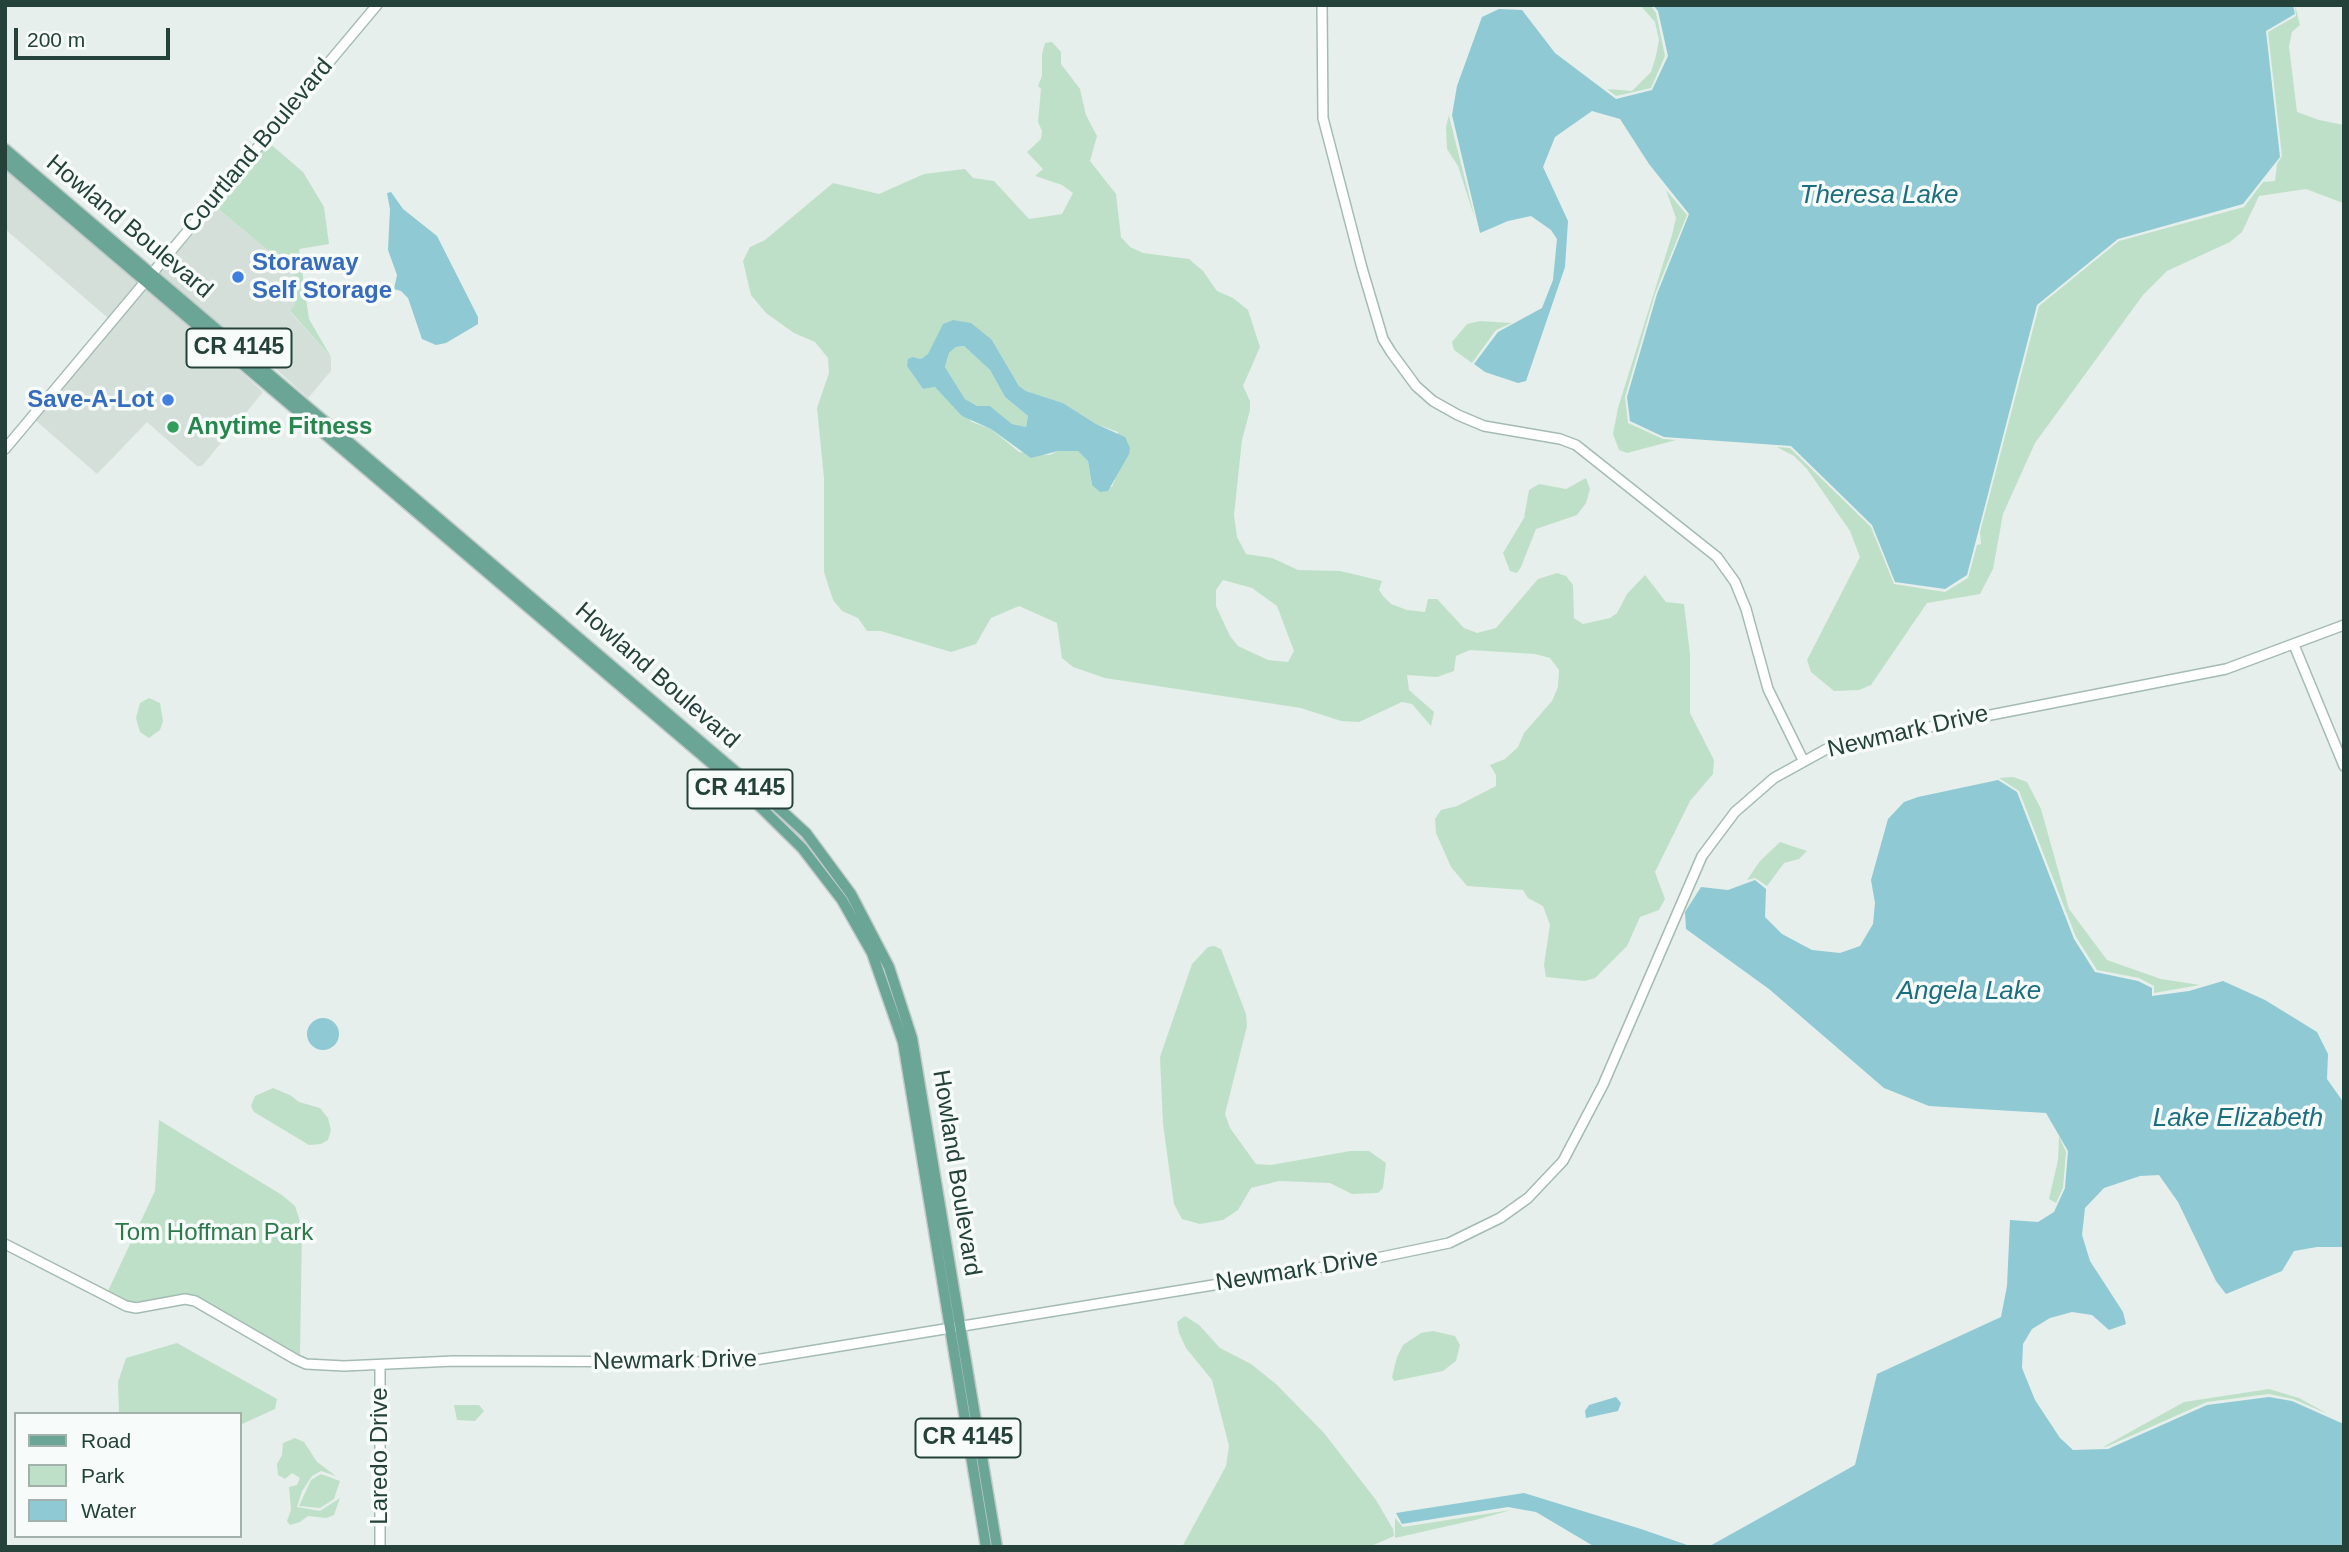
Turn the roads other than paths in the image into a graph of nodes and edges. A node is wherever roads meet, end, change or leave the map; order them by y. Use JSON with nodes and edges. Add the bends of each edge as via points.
{"nodes":[{"id":1,"x":377,"y":5,"type":"edge"},
{"id":2,"x":1322,"y":5,"type":"edge"},
{"id":3,"x":5,"y":149,"type":"edge"},
{"id":4,"x":5,"y":162,"type":"edge"},
{"id":5,"x":147,"y":278,"type":"junction"},
{"id":6,"x":299,"y":414,"type":"junction"},
{"id":7,"x":318,"y":415,"type":"junction"},
{"id":8,"x":5,"y":449,"type":"edge"},
{"id":9,"x":2344,"y":625,"type":"edge"},
{"id":10,"x":2294,"y":645,"type":"junction"},
{"id":11,"x":1803,"y":760,"type":"junction"},
{"id":12,"x":2344,"y":766,"type":"edge"},
{"id":13,"x":786,"y":831,"type":"junction"},
{"id":14,"x":806,"y":834,"type":"junction"},
{"id":15,"x":802,"y":848,"type":"junction"},
{"id":16,"x":817,"y":848,"type":"junction"},
{"id":17,"x":5,"y":1244,"type":"edge"},
{"id":18,"x":956,"y":1327,"type":"junction"},
{"id":19,"x":380,"y":1365,"type":"junction"},
{"id":20,"x":380,"y":1547,"type":"edge"},
{"id":21,"x":986,"y":1547,"type":"edge"},
{"id":22,"x":997,"y":1547,"type":"edge"}],
"edges":[{"from":1,"to":5,"type":"street","name":"Courtland Boulevard"},
{"from":2,"to":11,"type":"street","via":[[1324,118],[1358,255],[1391,352],[1416,386],[1458,415],[1483,426],[1576,445],[1717,557],[1735,582],[1768,689]]},
{"from":3,"to":5,"type":"main road","name":"Howland Boulevard","number":"CR 4145"},
{"from":4,"to":5,"type":"main road","name":"Howland Boulevard","number":"CR 4145"},
{"from":5,"to":6,"type":"main road","name":"Howland Boulevard","number":"CR 4145"},
{"from":5,"to":7,"type":"main road","name":"Howland Boulevard","number":"CR 4145"},
{"from":5,"to":8,"type":"street","name":"Courtland Boulevard"},
{"from":6,"to":7,"type":"main road"},
{"from":6,"to":13,"type":"main road","name":"Howland Boulevard","number":"CR 4145"},
{"from":7,"to":14,"type":"main road","name":"Howland Boulevard","number":"CR 4145"},
{"from":9,"to":10,"type":"street","name":"Newmark Drive"},
{"from":10,"to":11,"type":"street","name":"Newmark Drive","via":[[2226,669],[1891,732],[1832,746]]},
{"from":10,"to":12,"type":"street"},
{"from":11,"to":18,"type":"street","name":"Newmark Drive","via":[[1735,812],[1707,848],[1580,1133],[1550,1178],[1500,1218],[1467,1236],[1421,1250]]},
{"from":13,"to":14,"type":"main road"},
{"from":13,"to":15,"type":"main road","name":"Howland Boulevard","number":"CR 4145"},
{"from":14,"to":16,"type":"main road","name":"Howland Boulevard","number":"CR 4145"},
{"from":15,"to":16,"type":"main road"},
{"from":15,"to":18,"type":"main road","name":"Howland Boulevard","number":"CR 4145","via":[[858,926],[895,1014]]},
{"from":16,"to":18,"type":"main road","name":"Howland Boulevard","number":"CR 4145","via":[[867,921],[905,1010],[923,1097]]},
{"from":17,"to":19,"type":"street","name":"Newmark Drive","via":[[126,1306],[195,1301],[306,1364]]},
{"from":18,"to":19,"type":"street","name":"Newmark Drive","via":[[743,1362]]},
{"from":18,"to":21,"type":"main road","name":"Howland Boulevard","number":"CR 4145"},
{"from":18,"to":22,"type":"main road","name":"Howland Boulevard","number":"CR 4145"},
{"from":19,"to":20,"type":"street","name":"Laredo Drive"}]}
